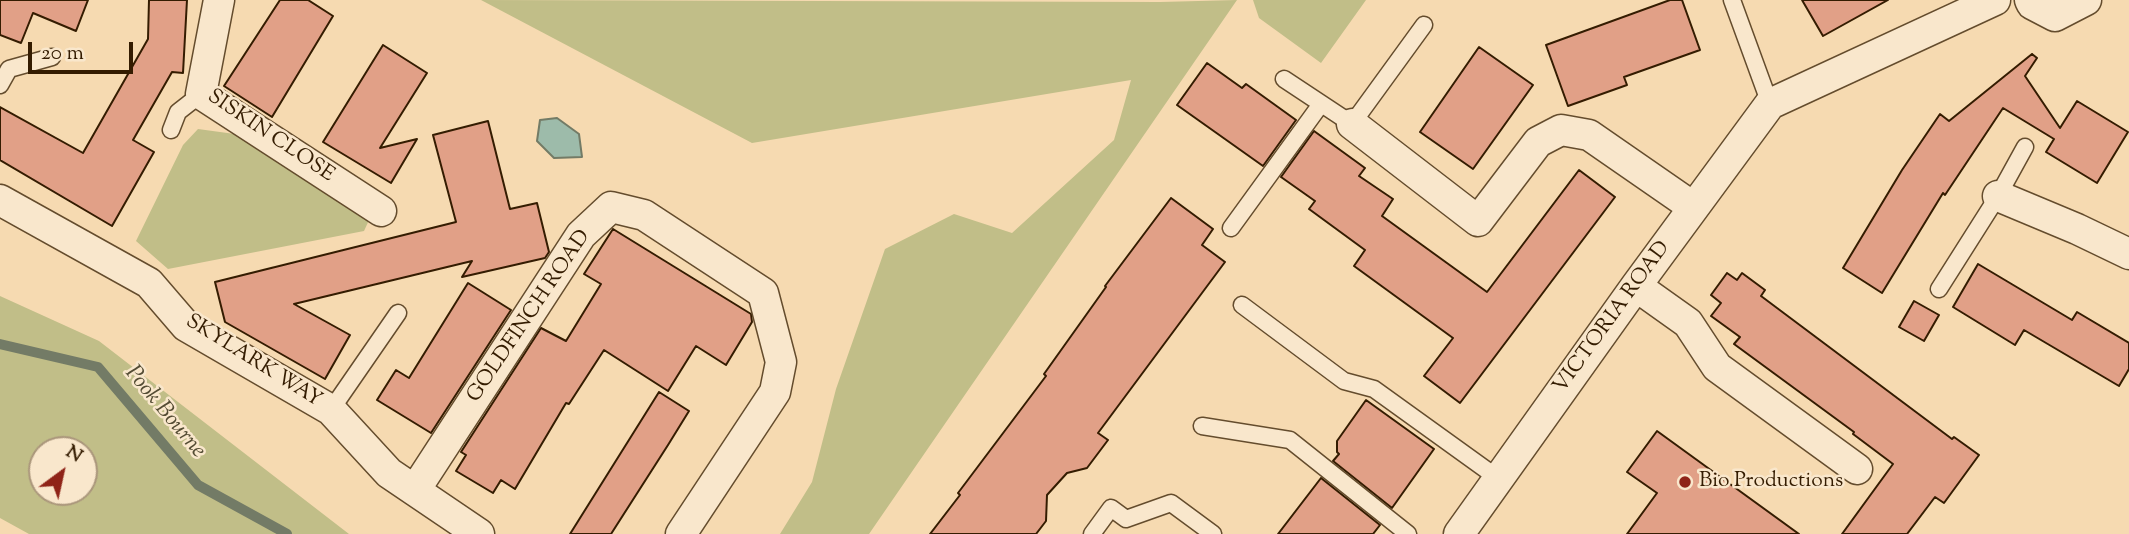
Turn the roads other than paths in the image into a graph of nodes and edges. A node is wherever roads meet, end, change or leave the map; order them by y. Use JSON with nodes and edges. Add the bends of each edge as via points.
{"nodes":[{"id":1,"x":219,"y":0,"type":"edge"},
{"id":2,"x":1732,"y":0,"type":"edge"},
{"id":3,"x":1995,"y":0,"type":"edge"},
{"id":4,"x":2030,"y":0,"type":"edge"},
{"id":5,"x":2086,"y":0,"type":"edge"},
{"id":6,"x":1424,"y":25,"type":"dead end"},
{"id":7,"x":52,"y":57,"type":"dead end"},
{"id":8,"x":1284,"y":79,"type":"dead end"},
{"id":9,"x":0,"y":85,"type":"edge"},
{"id":10,"x":201,"y":94,"type":"junction"},
{"id":11,"x":1321,"y":104,"type":"junction"},
{"id":12,"x":1770,"y":104,"type":"junction"},
{"id":13,"x":1352,"y":124,"type":"junction"},
{"id":14,"x":171,"y":130,"type":"dead end"},
{"id":15,"x":2025,"y":147,"type":"dead end"},
{"id":16,"x":1998,"y":196,"type":"junction"},
{"id":17,"x":0,"y":200,"type":"edge"},
{"id":18,"x":1693,"y":207,"type":"junction"},
{"id":19,"x":381,"y":211,"type":"dead end"},
{"id":20,"x":1231,"y":229,"type":"dead end"},
{"id":21,"x":2129,"y":254,"type":"edge"},
{"id":22,"x":1636,"y":286,"type":"junction"},
{"id":23,"x":1939,"y":289,"type":"dead end"},
{"id":24,"x":1242,"y":305,"type":"dead end"},
{"id":25,"x":398,"y":313,"type":"dead end"},
{"id":26,"x":331,"y":410,"type":"junction"},
{"id":27,"x":1202,"y":426,"type":"dead end"},
{"id":28,"x":1857,"y":469,"type":"dead end"},
{"id":29,"x":1499,"y":479,"type":"junction"},
{"id":30,"x":415,"y":490,"type":"junction"},
{"id":31,"x":479,"y":534,"type":"edge"},
{"id":32,"x":681,"y":534,"type":"edge"},
{"id":33,"x":1092,"y":534,"type":"edge"},
{"id":34,"x":1213,"y":534,"type":"edge"},
{"id":35,"x":1408,"y":534,"type":"edge"},
{"id":36,"x":1459,"y":534,"type":"edge"}],
"edges":[{"from":1,"to":10,"type":"street","name":"SISKIN CLOSE"},
{"from":2,"to":12,"type":"lane"},
{"from":3,"to":12,"type":"street"},
{"from":4,"to":5,"type":"street","via":[[2056,16]]},
{"from":6,"to":13,"type":"lane"},
{"from":7,"to":9,"type":"lane","via":[[9,69]]},
{"from":8,"to":11,"type":"lane"},
{"from":10,"to":14,"type":"lane","via":[[178,112]]},
{"from":10,"to":19,"type":"street","name":"SISKIN CLOSE"},
{"from":11,"to":13,"type":"lane"},
{"from":11,"to":20,"type":"lane"},
{"from":12,"to":18,"type":"street","name":"VICTORIA ROAD"},
{"from":13,"to":18,"type":"street","via":[[1478,221],[1538,142],[1561,130],[1589,135]]},
{"from":15,"to":16,"type":"lane"},
{"from":16,"to":21,"type":"street"},
{"from":16,"to":23,"type":"lane"},
{"from":17,"to":26,"type":"street","name":"SKYLARK WAY","via":[[149,283],[186,326]]},
{"from":18,"to":22,"type":"street","name":"VICTORIA ROAD"},
{"from":22,"to":28,"type":"street","via":[[1688,323],[1717,367]]},
{"from":22,"to":29,"type":"street","name":"VICTORIA ROAD"},
{"from":24,"to":29,"type":"lane","via":[[1344,381],[1374,388]]},
{"from":25,"to":26,"type":"lane"},
{"from":26,"to":30,"type":"street","name":"SKYLARK WAY","via":[[390,473]]},
{"from":27,"to":35,"type":"lane","via":[[1290,440]]},
{"from":29,"to":36,"type":"street","name":"VICTORIA ROAD"},
{"from":30,"to":31,"type":"street"},
{"from":30,"to":32,"type":"street","name":"GOLDFINCH ROAD","via":[[581,235],[611,207],[644,215],[763,293],[781,362],[775,392]]},
{"from":33,"to":34,"type":"lane","via":[[1111,508],[1126,519],[1171,503]]}]}
